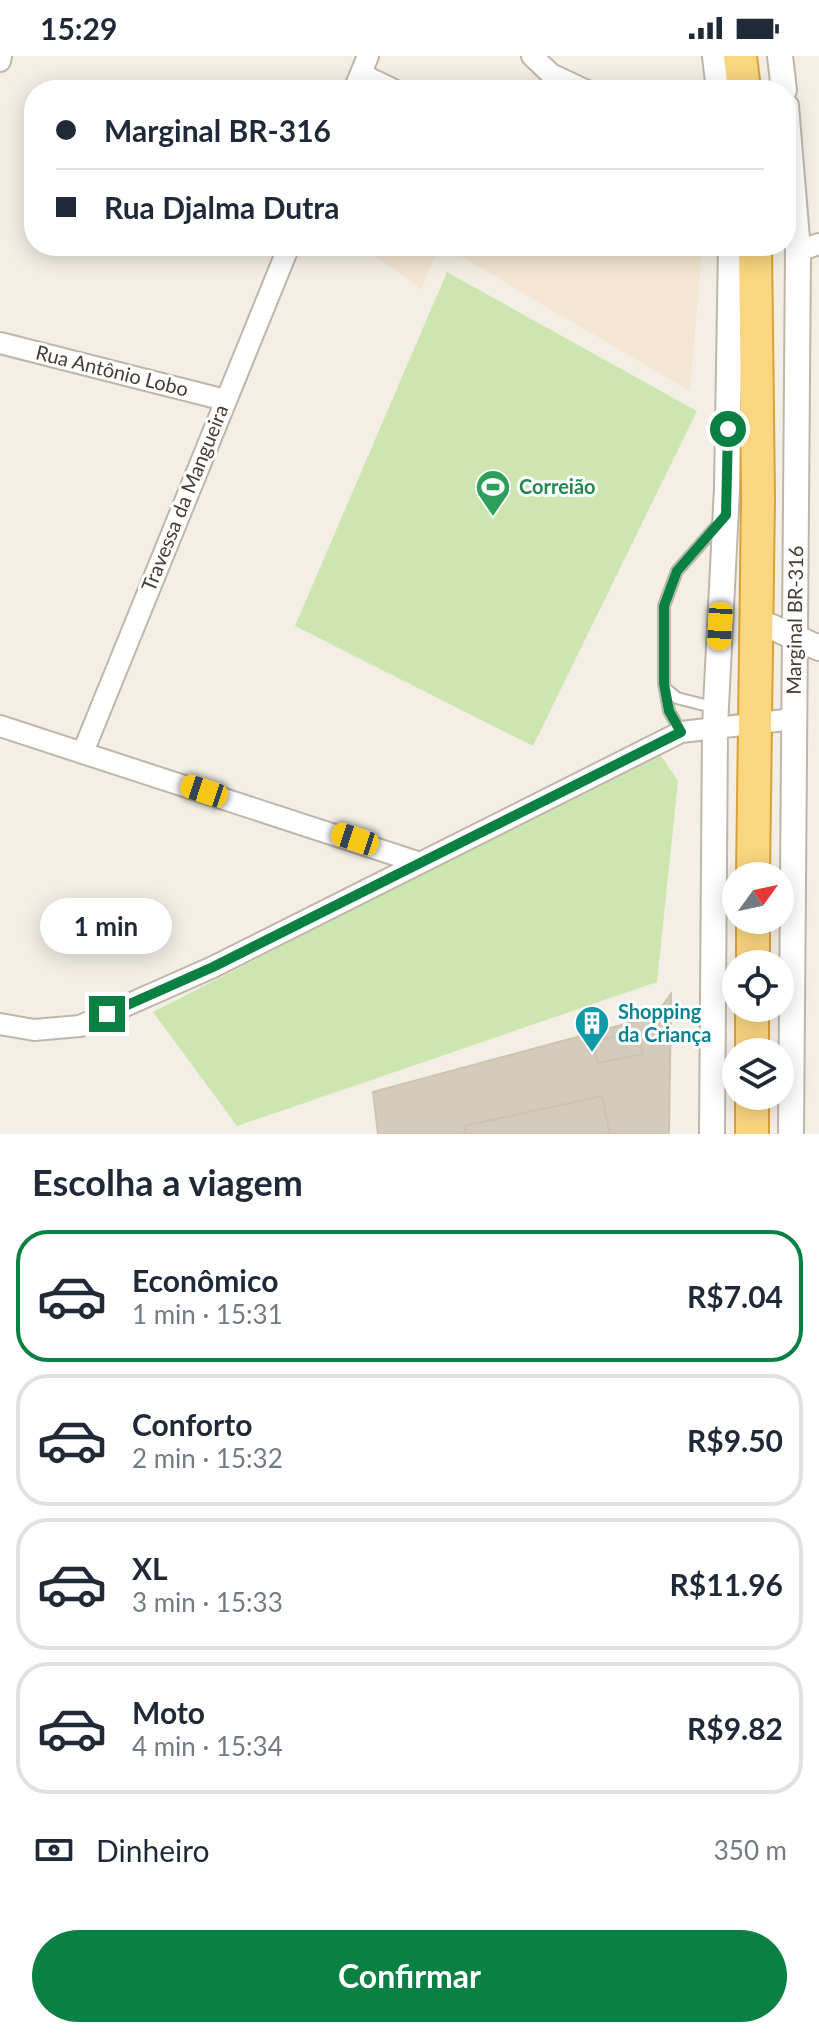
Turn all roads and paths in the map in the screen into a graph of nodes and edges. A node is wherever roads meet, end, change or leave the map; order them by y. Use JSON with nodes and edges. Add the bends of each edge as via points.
{"nodes":[{"id":1,"x":532,"y":56,"type":"edge"},
{"id":2,"x":715,"y":56,"type":"edge"},
{"id":3,"x":740,"y":56,"type":"edge"},
{"id":4,"x":780,"y":56,"type":"edge"},
{"id":5,"x":564,"y":80,"type":"edge"},
{"id":6,"x":718,"y":80,"type":"edge"},
{"id":7,"x":743,"y":80,"type":"edge"},
{"id":8,"x":783,"y":80,"type":"edge"},
{"id":9,"x":796,"y":171,"type":"edge"},
{"id":10,"x":808,"y":248,"type":"edge"},
{"id":11,"x":285,"y":256,"type":"edge"},
{"id":12,"x":734,"y":256,"type":"edge"},
{"id":13,"x":736,"y":256,"type":"edge"},
{"id":14,"x":0,"y":343,"type":"edge"},
{"id":15,"x":757,"y":351,"type":"junction"},
{"id":16,"x":797,"y":354,"type":"junction"},
{"id":17,"x":225,"y":400,"type":"junction"},
{"id":18,"x":727,"y":488,"type":"junction"},
{"id":19,"x":758,"y":497,"type":"junction"},
{"id":20,"x":726,"y":515,"type":"junction"},
{"id":21,"x":756,"y":620,"type":"junction"},
{"id":22,"x":796,"y":639,"type":"junction"},
{"id":23,"x":819,"y":648,"type":"edge"},
{"id":24,"x":665,"y":688,"type":"junction"},
{"id":25,"x":715,"y":717,"type":"junction"},
{"id":26,"x":794,"y":719,"type":"junction"},
{"id":27,"x":754,"y":721,"type":"junction"},
{"id":28,"x":0,"y":726,"type":"edge"},
{"id":29,"x":681,"y":732,"type":"junction"},
{"id":30,"x":83,"y":752,"type":"junction"},
{"id":31,"x":417,"y":862,"type":"junction"},
{"id":32,"x":753,"y":862,"type":"edge"},
{"id":33,"x":0,"y":1024,"type":"edge"},
{"id":34,"x":793,"y":1028,"type":"junction"},
{"id":35,"x":752,"y":1029,"type":"edge"},
{"id":36,"x":752,"y":1110,"type":"edge"},
{"id":37,"x":712,"y":1134,"type":"edge"},
{"id":38,"x":752,"y":1134,"type":"edge"},
{"id":39,"x":791,"y":1134,"type":"edge"}],
"edges":[{"from":1,"to":5,"type":"street"},
{"from":2,"to":6,"type":"street"},
{"from":3,"to":7,"type":"highway"},
{"from":4,"to":8,"type":"street"},
{"from":9,"to":10,"type":"street","name":"Marginal BR-316"},
{"from":10,"to":16,"type":"street","name":"Marginal BR-316"},
{"from":11,"to":17,"type":"street","name":"Travessa da Mangueira"},
{"from":12,"to":18,"type":"street"},
{"from":13,"to":15,"type":"highway"},
{"from":14,"to":17,"type":"street","name":"Rua Antônio Lobo"},
{"from":15,"to":16,"type":"street"},
{"from":15,"to":19,"type":"highway"},
{"from":16,"to":22,"type":"street","name":"Marginal BR-316"},
{"from":17,"to":30,"type":"street","name":"Travessa da Mangueira"},
{"from":18,"to":19,"type":"street"},
{"from":18,"to":20,"type":"street"},
{"from":19,"to":21,"type":"highway"},
{"from":20,"to":24,"type":"lane","via":[[671,581],[664,606]]},
{"from":20,"to":25,"type":"street"},
{"from":21,"to":22,"type":"street"},
{"from":21,"to":27,"type":"highway"},
{"from":22,"to":23,"type":"street"},
{"from":22,"to":26,"type":"street","name":"Marginal BR-316"},
{"from":24,"to":25,"type":"lane"},
{"from":24,"to":29,"type":"lane","via":[[669,711]]},
{"from":25,"to":27,"type":"street"},
{"from":25,"to":29,"type":"street"},
{"from":25,"to":37,"type":"street"},
{"from":26,"to":27,"type":"street"},
{"from":26,"to":34,"type":"street","name":"Marginal BR-316"},
{"from":27,"to":32,"type":"highway"},
{"from":28,"to":30,"type":"street"},
{"from":29,"to":31,"type":"street"},
{"from":30,"to":31,"type":"street"},
{"from":31,"to":33,"type":"street","via":[[213,967],[80,1026],[34,1030]]},
{"from":34,"to":35,"type":"street"},
{"from":34,"to":39,"type":"street","name":"Marginal BR-316"},
{"from":36,"to":38,"type":"highway"}]}
